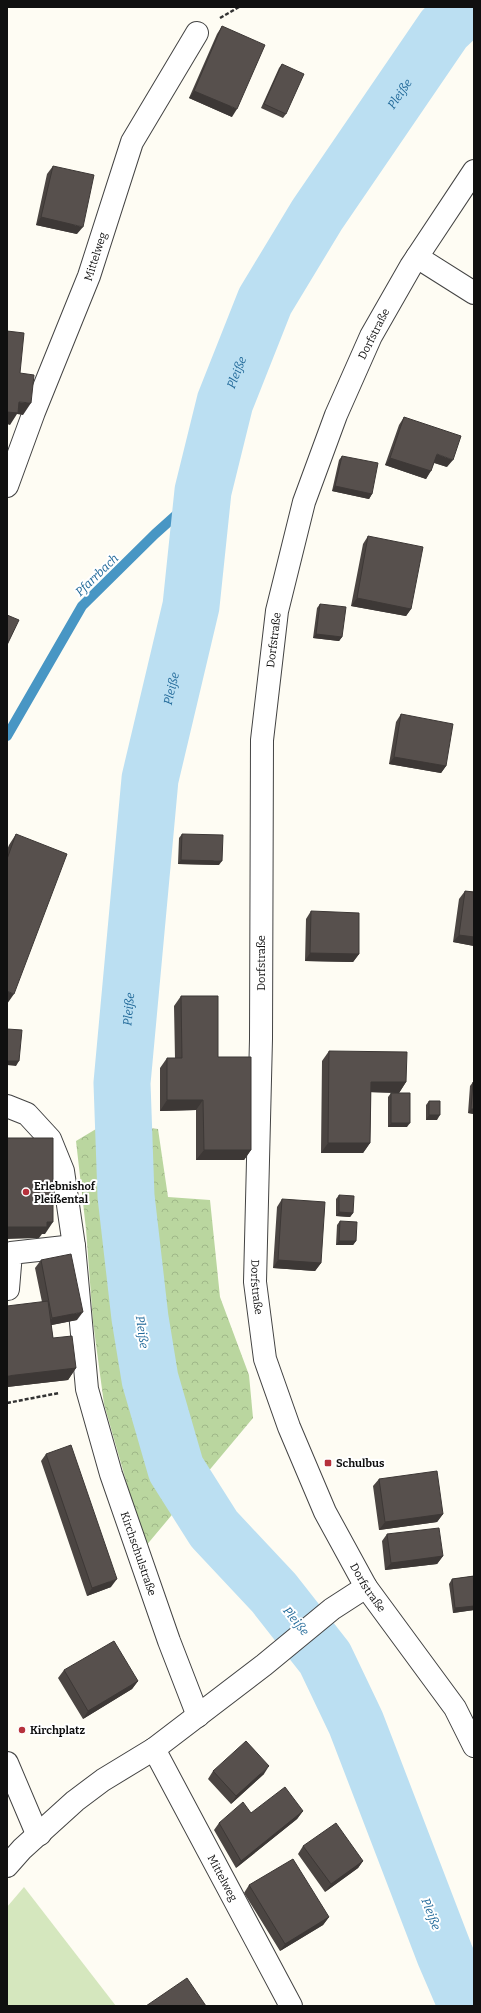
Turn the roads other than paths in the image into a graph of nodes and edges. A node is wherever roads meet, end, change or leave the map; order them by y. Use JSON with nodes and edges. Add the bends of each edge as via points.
{"nodes":[{"id":1,"x":197,"y":33,"type":"dead end"},
{"id":2,"x":474,"y":171,"type":"edge"},
{"id":3,"x":417,"y":256,"type":"junction"},
{"id":4,"x":474,"y":293,"type":"edge"},
{"id":5,"x":7,"y":486,"type":"edge"},
{"id":6,"x":7,"y":1106,"type":"edge"},
{"id":7,"x":74,"y":1246,"type":"junction"},
{"id":8,"x":8,"y":1289,"type":"dead end"},
{"id":9,"x":366,"y":1587,"type":"junction"},
{"id":10,"x":198,"y":1716,"type":"junction"},
{"id":11,"x":474,"y":1746,"type":"edge"},
{"id":12,"x":154,"y":1749,"type":"junction"},
{"id":13,"x":7,"y":1764,"type":"edge"},
{"id":14,"x":40,"y":1834,"type":"junction"},
{"id":15,"x":7,"y":1866,"type":"edge"},
{"id":16,"x":291,"y":2006,"type":"edge"}],
"edges":[{"from":1,"to":5,"type":"street","name":"Mittelweg","via":[[132,142],[89,276]]},
{"from":2,"to":3,"type":"street","name":"Dorfstraße"},
{"from":3,"to":4,"type":"street"},
{"from":3,"to":9,"type":"street","name":"Dorfstraße","via":[[371,336],[336,414],[304,502],[277,611],[262,740],[261,1039],[256,1282],[264,1359],[325,1512]]},
{"from":6,"to":7,"type":"street","name":"Kirchschulstraße","via":[[27,1114],[50,1139],[63,1171]]},
{"from":7,"to":8,"type":"street","via":[[12,1253]]},
{"from":7,"to":10,"type":"street","name":"Kirchschulstraße","via":[[87,1388],[111,1474]]},
{"from":9,"to":10,"type":"street","via":[[332,1609],[264,1666]]},
{"from":9,"to":11,"type":"street","name":"Dorfstraße","via":[[454,1708]]},
{"from":10,"to":12,"type":"street"},
{"from":12,"to":14,"type":"street","via":[[103,1780]]},
{"from":12,"to":16,"type":"street","name":"Mittelweg"},
{"from":13,"to":14,"type":"street","via":[[35,1829]]},
{"from":14,"to":15,"type":"street"}]}
